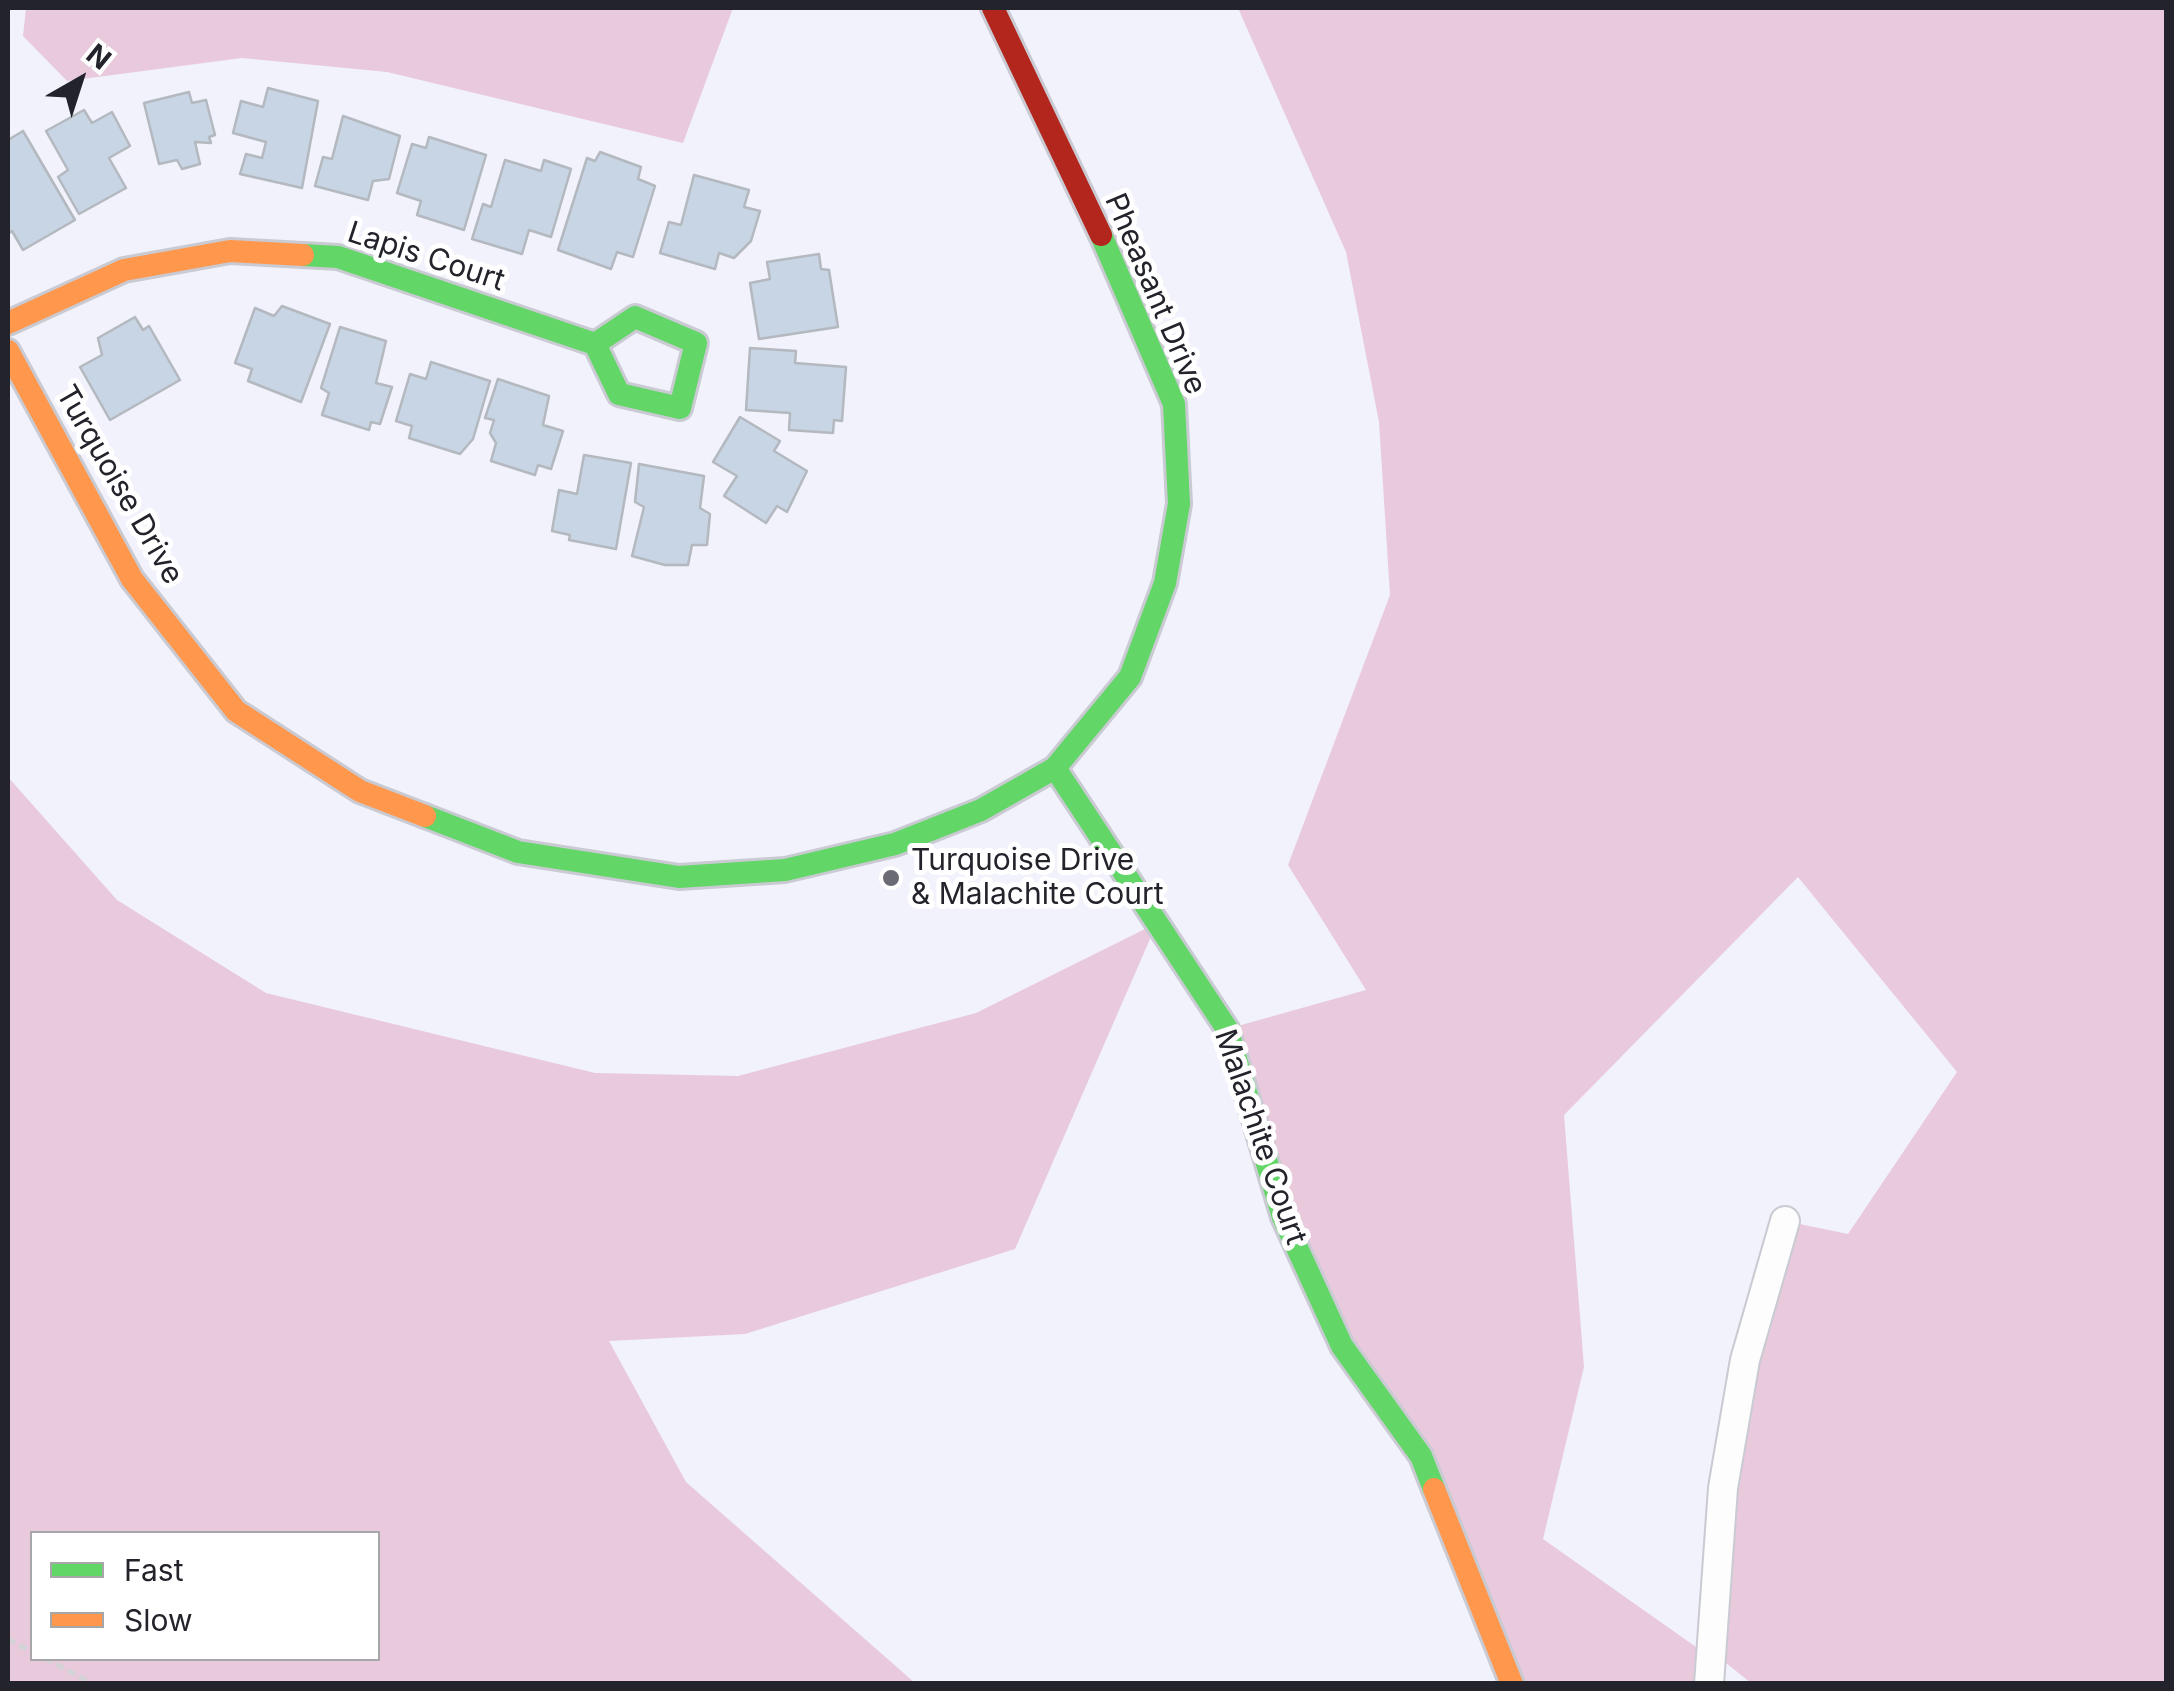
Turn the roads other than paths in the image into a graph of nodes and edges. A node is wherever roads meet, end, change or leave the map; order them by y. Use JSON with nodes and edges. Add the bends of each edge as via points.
{"nodes":[{"id":1,"x":993,"y":8,"type":"edge"},
{"id":2,"x":8,"y":323,"type":"edge"},
{"id":3,"x":596,"y":344,"type":"junction"},
{"id":4,"x":8,"y":351,"type":"edge"},
{"id":5,"x":1054,"y":768,"type":"junction"},
{"id":6,"x":1785,"y":1221,"type":"dead end"},
{"id":7,"x":1512,"y":1684,"type":"edge"},
{"id":8,"x":1709,"y":1684,"type":"edge"}],
"edges":[{"from":1,"to":5,"type":"street","name":"Pheasant Drive","via":[[1174,404],[1179,504],[1165,583],[1130,677]]},
{"from":2,"to":3,"type":"street","name":"Lapis Court","via":[[124,270],[230,251],[338,257]]},
{"from":3,"to":3,"type":"street","via":[[635,317],[696,343],[680,408],[619,394]]},
{"from":4,"to":5,"type":"street","name":"Turquoise Drive","via":[[132,579],[236,711],[360,791],[518,852],[679,877],[785,870],[895,844],[981,810]]},
{"from":5,"to":7,"type":"street","name":"Malachite Court","via":[[1227,1029],[1283,1217],[1342,1346],[1422,1456]]},
{"from":6,"to":8,"type":"street","via":[[1744,1360],[1723,1488]]}]}
